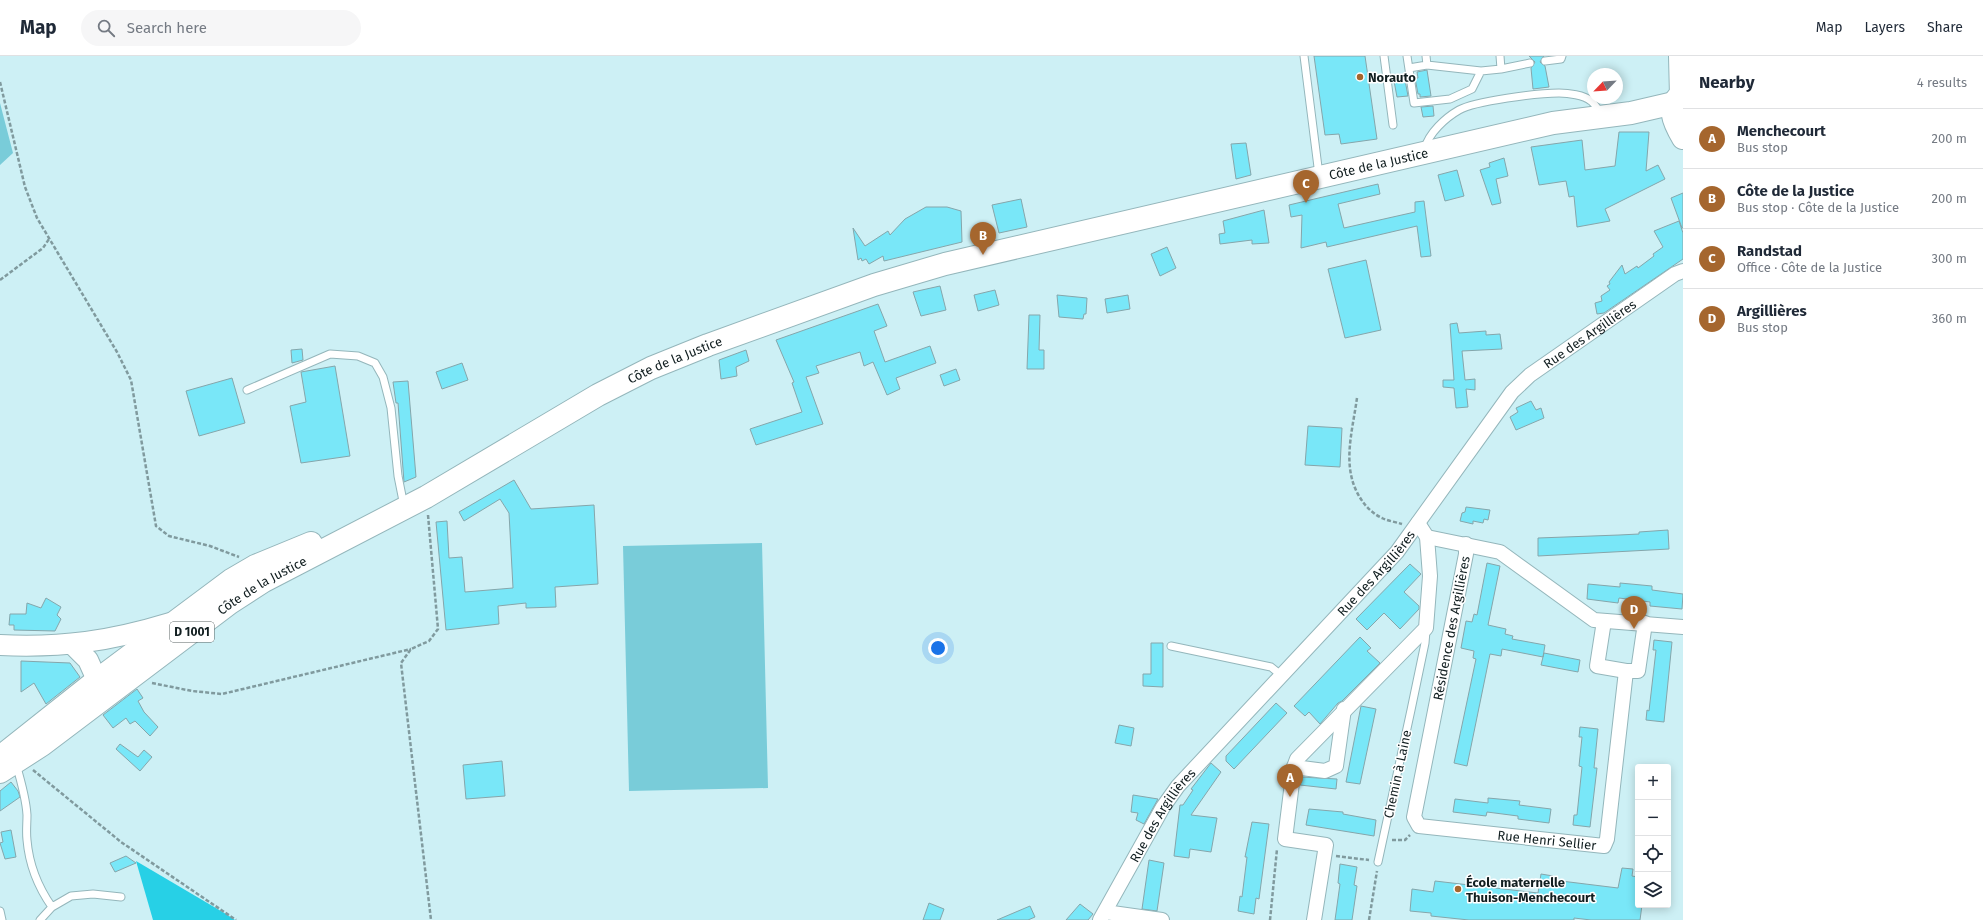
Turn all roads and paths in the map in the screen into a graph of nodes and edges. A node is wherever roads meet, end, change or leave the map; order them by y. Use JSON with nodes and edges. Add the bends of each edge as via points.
{"nodes":[{"id":1,"x":1304,"y":56,"type":"edge"},
{"id":2,"x":1384,"y":56,"type":"edge"},
{"id":3,"x":1407,"y":56,"type":"edge"},
{"id":4,"x":1426,"y":56,"type":"edge"},
{"id":5,"x":1500,"y":56,"type":"edge"},
{"id":6,"x":1562,"y":56,"type":"edge"},
{"id":7,"x":1680,"y":60,"type":"edge"},
{"id":8,"x":1545,"y":61,"type":"dead end"},
{"id":9,"x":1530,"y":64,"type":"dead end"},
{"id":10,"x":1428,"y":65,"type":"junction"},
{"id":11,"x":1409,"y":68,"type":"junction"},
{"id":12,"x":1501,"y":68,"type":"junction"},
{"id":13,"x":1481,"y":70,"type":"junction"},
{"id":14,"x":0,"y":82,"type":"edge"},
{"id":15,"x":1679,"y":97,"type":"edge"},
{"id":16,"x":1630,"y":114,"type":"junction"},
{"id":17,"x":1603,"y":116,"type":"junction"},
{"id":18,"x":1393,"y":125,"type":"dead end"},
{"id":19,"x":1679,"y":131,"type":"edge"},
{"id":20,"x":1423,"y":153,"type":"junction"},
{"id":21,"x":1320,"y":177,"type":"junction"},
{"id":22,"x":49,"y":239,"type":"junction"},
{"id":23,"x":1683,"y":271,"type":"edge"},
{"id":24,"x":0,"y":280,"type":"edge"},
{"id":25,"x":247,"y":390,"type":"dead end"},
{"id":26,"x":1357,"y":398,"type":"dead end"},
{"id":27,"x":426,"y":497,"type":"junction"},
{"id":28,"x":401,"y":510,"type":"junction"},
{"id":29,"x":1416,"y":525,"type":"junction"},
{"id":30,"x":1427,"y":537,"type":"junction"},
{"id":31,"x":1466,"y":544,"type":"junction"},
{"id":32,"x":255,"y":566,"type":"junction"},
{"id":33,"x":176,"y":621,"type":"junction"},
{"id":34,"x":1604,"y":621,"type":"junction"},
{"id":35,"x":1645,"y":623,"type":"junction"},
{"id":36,"x":1683,"y":627,"type":"edge"},
{"id":37,"x":1426,"y":628,"type":"junction"},
{"id":38,"x":0,"y":645,"type":"edge"},
{"id":39,"x":73,"y":645,"type":"junction"},
{"id":40,"x":1171,"y":646,"type":"dead end"},
{"id":41,"x":411,"y":649,"type":"junction"},
{"id":42,"x":1626,"y":671,"type":"junction"},
{"id":43,"x":1281,"y":674,"type":"junction"},
{"id":44,"x":133,"y":677,"type":"junction"},
{"id":45,"x":97,"y":680,"type":"junction"},
{"id":46,"x":1344,"y":709,"type":"junction"},
{"id":47,"x":9,"y":763,"type":"edge"},
{"id":48,"x":1294,"y":767,"type":"junction"},
{"id":49,"x":1417,"y":822,"type":"junction"},
{"id":50,"x":1285,"y":839,"type":"junction"},
{"id":51,"x":1383,"y":840,"type":"junction"},
{"id":52,"x":1324,"y":854,"type":"junction"},
{"id":53,"x":1378,"y":862,"type":"junction"},
{"id":54,"x":121,"y":897,"type":"dead end"},
{"id":55,"x":52,"y":907,"type":"junction"},
{"id":56,"x":0,"y":910,"type":"edge"},
{"id":57,"x":1102,"y":916,"type":"edge"},
{"id":58,"x":2,"y":920,"type":"edge"},
{"id":59,"x":40,"y":920,"type":"edge"},
{"id":60,"x":236,"y":920,"type":"edge"},
{"id":61,"x":431,"y":920,"type":"edge"},
{"id":62,"x":1162,"y":920,"type":"edge"},
{"id":63,"x":1270,"y":920,"type":"edge"},
{"id":64,"x":1314,"y":920,"type":"edge"},
{"id":65,"x":1369,"y":920,"type":"edge"}],
"edges":[{"from":1,"to":21,"type":"lane"},
{"from":2,"to":18,"type":"lane"},
{"from":3,"to":11,"type":"lane"},
{"from":4,"to":10,"type":"lane"},
{"from":5,"to":12,"type":"lane"},
{"from":6,"to":8,"type":"lane"},
{"from":7,"to":15,"type":"street"},
{"from":9,"to":12,"type":"lane"},
{"from":10,"to":11,"type":"lane"},
{"from":10,"to":13,"type":"lane"},
{"from":11,"to":13,"type":"lane","via":[[1414,103],[1450,99],[1472,89]]},
{"from":12,"to":13,"type":"lane"},
{"from":14,"to":22,"type":"path","via":[[26,187],[37,218]]},
{"from":15,"to":16,"type":"main road","name":"Côte de la Justice"},
{"from":15,"to":19,"type":"main road","via":[[1672,110]]},
{"from":16,"to":17,"type":"main road","name":"Côte de la Justice","number":"D 1001"},
{"from":16,"to":19,"type":"main road","name":"Côte de la Justice","number":"D 1001"},
{"from":17,"to":20,"type":"main road","name":"Côte de la Justice","number":"D 1001","via":[[1553,123]]},
{"from":17,"to":20,"type":"lane","via":[[1591,101],[1576,95],[1559,93],[1472,104],[1458,110],[1428,138]]},
{"from":20,"to":21,"type":"main road","name":"Côte de la Justice","number":"D 1001"},
{"from":21,"to":27,"type":"main road","name":"Côte de la Justice","number":"D 1001","via":[[945,264],[874,284],[651,368],[598,395]]},
{"from":22,"to":24,"type":"path","via":[[43,248]]},
{"from":22,"to":32,"type":"path","via":[[118,352],[131,380],[156,526],[168,536],[210,546]]},
{"from":23,"to":29,"type":"street","name":"Rue des Argillières","via":[[1675,274],[1530,375],[1512,392]]},
{"from":25,"to":28,"type":"lane","via":[[330,354],[358,356],[375,364],[383,377],[391,408]]},
{"from":26,"to":29,"type":"path","via":[[1348,459],[1355,492],[1366,507],[1380,518]]},
{"from":27,"to":28,"type":"main road","name":"Côte de la Justice","number":"D 1001"},
{"from":27,"to":41,"type":"path","via":[[438,629],[429,641]]},
{"from":28,"to":32,"type":"main road","name":"Côte de la Justice","number":"D 1001","via":[[329,535]]},
{"from":28,"to":44,"type":"main road","name":"Côte de la Justice","number":"D 1001","via":[[264,581],[230,603]]},
{"from":29,"to":30,"type":"street"},
{"from":29,"to":43,"type":"street","name":"Rue des Argillières","via":[[1397,552]]},
{"from":30,"to":31,"type":"street"},
{"from":30,"to":37,"type":"street","via":[[1430,576]]},
{"from":31,"to":34,"type":"street","name":"Résidence des Argillières","via":[[1500,552],[1594,620]]},
{"from":31,"to":49,"type":"street","name":"Résidence des Argillières"},
{"from":32,"to":33,"type":"main road","name":"Côte de la Justice","number":"D 1001","via":[[231,580]]},
{"from":33,"to":39,"type":"main road","via":[[127,635]]},
{"from":33,"to":45,"type":"main road","name":"Côte de la Justice","number":"D 1001"},
{"from":34,"to":35,"type":"street","name":"Résidence des Argillières"},
{"from":34,"to":42,"type":"street","via":[[1597,666]]},
{"from":35,"to":36,"type":"street"},
{"from":35,"to":42,"type":"street","via":[[1638,671]]},
{"from":37,"to":46,"type":"street"},
{"from":37,"to":51,"type":"lane","name":"Chemin à Laine"},
{"from":38,"to":39,"type":"main road"},
{"from":39,"to":45,"type":"main road","via":[[88,660]]},
{"from":40,"to":43,"type":"lane","via":[[1271,667]]},
{"from":41,"to":44,"type":"path","via":[[222,694],[192,692]]},
{"from":41,"to":61,"type":"path","via":[[401,663]]},
{"from":42,"to":49,"type":"street","name":"Rue Henri Sellier","via":[[1607,839],[1604,846]]},
{"from":43,"to":57,"type":"street","name":"Rue des Argillières","via":[[1178,786],[1163,807]]},
{"from":44,"to":47,"type":"main road","name":"Côte de la Justice","number":"D 1001"},
{"from":45,"to":47,"type":"main road","name":"Côte de la Justice","number":"D 1001"},
{"from":46,"to":48,"type":"street","via":[[1297,758]]},
{"from":46,"to":48,"type":"street","via":[[1336,766],[1325,771]]},
{"from":47,"to":55,"type":"lane","via":[[23,788],[27,841],[32,866]]},
{"from":47,"to":60,"type":"path"},
{"from":48,"to":50,"type":"street"},
{"from":49,"to":51,"type":"path","via":[[1405,840]]},
{"from":50,"to":52,"type":"street","via":[[1326,845]]},
{"from":50,"to":63,"type":"path","via":[[1278,844]]},
{"from":51,"to":53,"type":"lane","name":"Chemin à Laine"},
{"from":52,"to":53,"type":"path"},
{"from":52,"to":64,"type":"street"},
{"from":53,"to":65,"type":"path"},
{"from":54,"to":55,"type":"lane","via":[[93,894],[71,896]]},
{"from":55,"to":59,"type":"lane"},
{"from":56,"to":58,"type":"lane"},
{"from":57,"to":62,"type":"street","name":"Rue des Argillières"}]}
